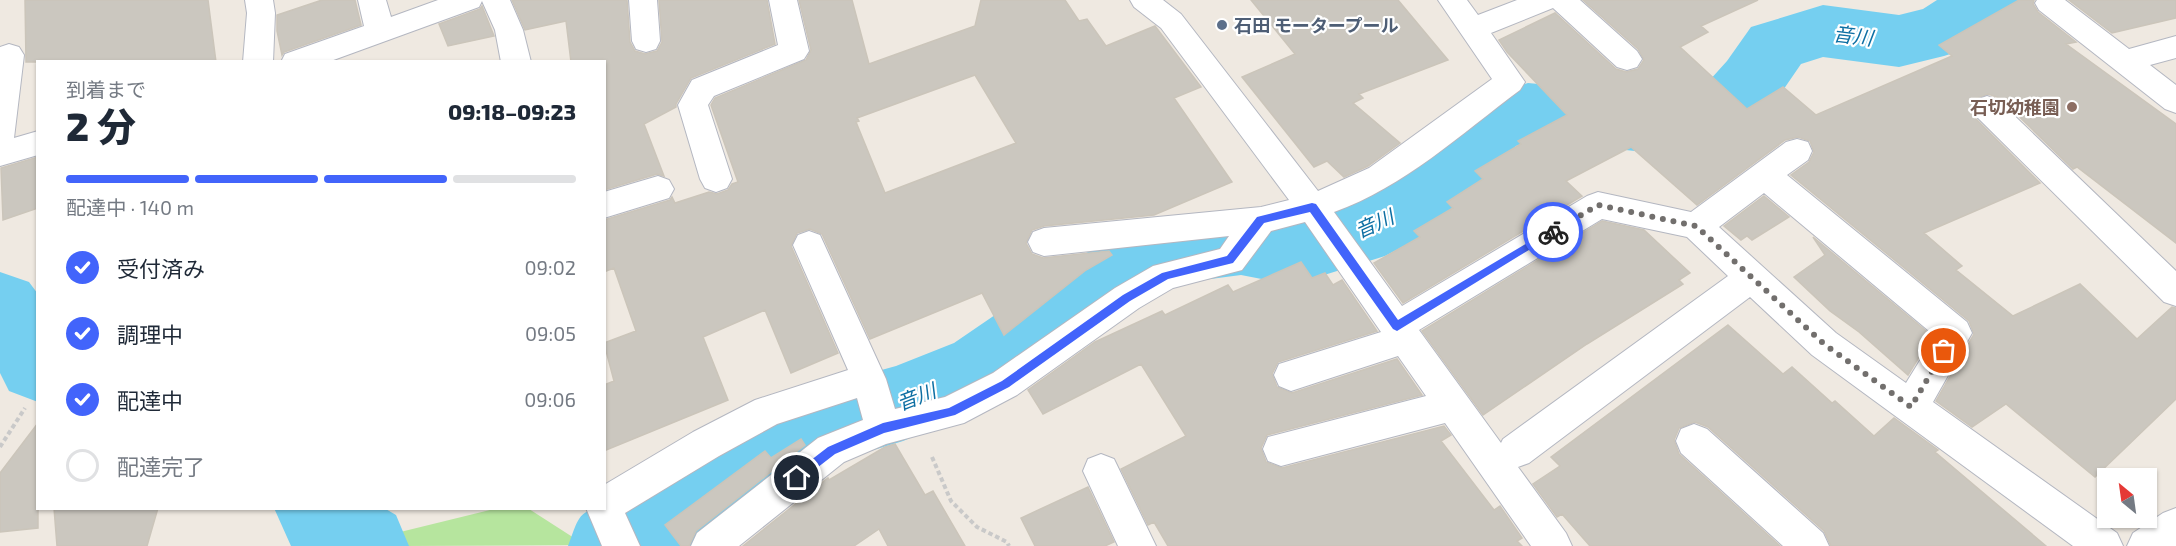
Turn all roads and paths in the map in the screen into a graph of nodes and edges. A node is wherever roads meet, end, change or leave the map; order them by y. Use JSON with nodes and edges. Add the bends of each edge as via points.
{"nodes":[{"id":1,"x":259,"y":0,"type":"edge"},
{"id":2,"x":372,"y":0,"type":"edge"},
{"id":3,"x":469,"y":0,"type":"edge"},
{"id":4,"x":496,"y":0,"type":"edge"},
{"id":5,"x":643,"y":0,"type":"edge"},
{"id":6,"x":783,"y":0,"type":"edge"},
{"id":7,"x":1144,"y":0,"type":"edge"},
{"id":8,"x":1452,"y":0,"type":"edge"},
{"id":9,"x":1545,"y":0,"type":"edge"},
{"id":10,"x":1562,"y":0,"type":"edge"},
{"id":11,"x":2049,"y":3,"type":"dead end"},
{"id":12,"x":1473,"y":29,"type":"junction"},
{"id":13,"x":380,"y":32,"type":"junction"},
{"id":14,"x":646,"y":41,"type":"dead end"},
{"id":15,"x":2176,"y":47,"type":"edge"},
{"id":16,"x":338,"y":54,"type":"edge"},
{"id":17,"x":9,"y":55,"type":"dead end"},
{"id":18,"x":1627,"y":59,"type":"dead end"},
{"id":19,"x":258,"y":60,"type":"edge"},
{"id":20,"x":306,"y":60,"type":"edge"},
{"id":21,"x":516,"y":60,"type":"edge"},
{"id":22,"x":2126,"y":61,"type":"junction"},
{"id":23,"x":2176,"y":101,"type":"edge"},
{"id":24,"x":1987,"y":108,"type":"dead end"},
{"id":25,"x":0,"y":136,"type":"edge"},
{"id":26,"x":36,"y":144,"type":"edge"},
{"id":27,"x":1797,"y":151,"type":"dead end"},
{"id":28,"x":0,"y":154,"type":"edge"},
{"id":29,"x":1766,"y":175,"type":"junction"},
{"id":30,"x":716,"y":179,"type":"dead end"},
{"id":31,"x":658,"y":189,"type":"dead end"},
{"id":32,"x":606,"y":204,"type":"edge"},
{"id":33,"x":1317,"y":214,"type":"junction"},
{"id":34,"x":1257,"y":224,"type":"junction"},
{"id":35,"x":1696,"y":226,"type":"junction"},
{"id":36,"x":1044,"y":242,"type":"dead end"},
{"id":37,"x":809,"y":245,"type":"dead end"},
{"id":38,"x":1751,"y":277,"type":"junction"},
{"id":39,"x":2176,"y":292,"type":"edge"},
{"id":40,"x":1401,"y":333,"type":"junction"},
{"id":41,"x":1292,"y":375,"type":"dead end"},
{"id":42,"x":876,"y":405,"type":"junction"},
{"id":43,"x":1452,"y":405,"type":"junction"},
{"id":44,"x":1911,"y":407,"type":"junction"},
{"id":45,"x":26,"y":408,"type":"dead end"},
{"id":46,"x":917,"y":420,"type":"junction"},
{"id":47,"x":1694,"y":441,"type":"dead end"},
{"id":48,"x":0,"y":447,"type":"edge"},
{"id":49,"x":1281,"y":449,"type":"dead end"},
{"id":50,"x":1516,"y":450,"type":"dead end"},
{"id":51,"x":1101,"y":471,"type":"dead end"},
{"id":52,"x":609,"y":519,"type":"edge"},
{"id":53,"x":2176,"y":526,"type":"edge"},
{"id":54,"x":710,"y":546,"type":"edge"},
{"id":55,"x":1009,"y":546,"type":"edge"},
{"id":56,"x":1137,"y":546,"type":"edge"},
{"id":57,"x":1553,"y":546,"type":"edge"},
{"id":58,"x":1810,"y":546,"type":"edge"},
{"id":59,"x":2104,"y":546,"type":"edge"},
{"id":60,"x":2146,"y":546,"type":"edge"}],
"edges":[{"from":1,"to":19,"type":"street"},
{"from":2,"to":13,"type":"street"},
{"from":3,"to":13,"type":"street"},
{"from":4,"to":21,"type":"street","via":[[509,30]]},
{"from":5,"to":14,"type":"street"},
{"from":6,"to":30,"type":"street","via":[[794,51],[703,88],[693,105]]},
{"from":7,"to":33,"type":"street","via":[[1171,21]]},
{"from":8,"to":12,"type":"street"},
{"from":9,"to":12,"type":"street"},
{"from":10,"to":18,"type":"street"},
{"from":11,"to":22,"type":"street"},
{"from":12,"to":33,"type":"street","via":[[1510,82],[1380,177]]},
{"from":13,"to":16,"type":"street"},
{"from":15,"to":22,"type":"street"},
{"from":16,"to":20,"type":"street"},
{"from":17,"to":25,"type":"street"},
{"from":22,"to":23,"type":"street"},
{"from":24,"to":39,"type":"street"},
{"from":26,"to":28,"type":"street"},
{"from":27,"to":29,"type":"street"},
{"from":29,"to":35,"type":"street"},
{"from":29,"to":44,"type":"street","via":[[1955,333]]},
{"from":31,"to":32,"type":"street"},
{"from":33,"to":34,"type":"street"},
{"from":33,"to":40,"type":"street"},
{"from":34,"to":36,"type":"street"},
{"from":34,"to":46,"type":"street","via":[[1230,260],[1166,276],[1127,298],[1005,384],[951,412]]},
{"from":35,"to":38,"type":"street"},
{"from":35,"to":40,"type":"street","via":[[1598,205]]},
{"from":37,"to":42,"type":"street"},
{"from":38,"to":44,"type":"street","via":[[1824,344]]},
{"from":38,"to":50,"type":"street"},
{"from":40,"to":41,"type":"street"},
{"from":40,"to":43,"type":"street"},
{"from":42,"to":46,"type":"street"},
{"from":42,"to":52,"type":"street","via":[[768,411],[706,444]]},
{"from":42,"to":54,"type":"street","via":[[831,450]]},
{"from":43,"to":49,"type":"street"},
{"from":43,"to":57,"type":"street"},
{"from":44,"to":59,"type":"street"},
{"from":45,"to":48,"type":"path"},
{"from":46,"to":55,"type":"path","via":[[951,501],[977,527]]},
{"from":47,"to":58,"type":"street"},
{"from":51,"to":56,"type":"street"},
{"from":53,"to":60,"type":"street"}]}
